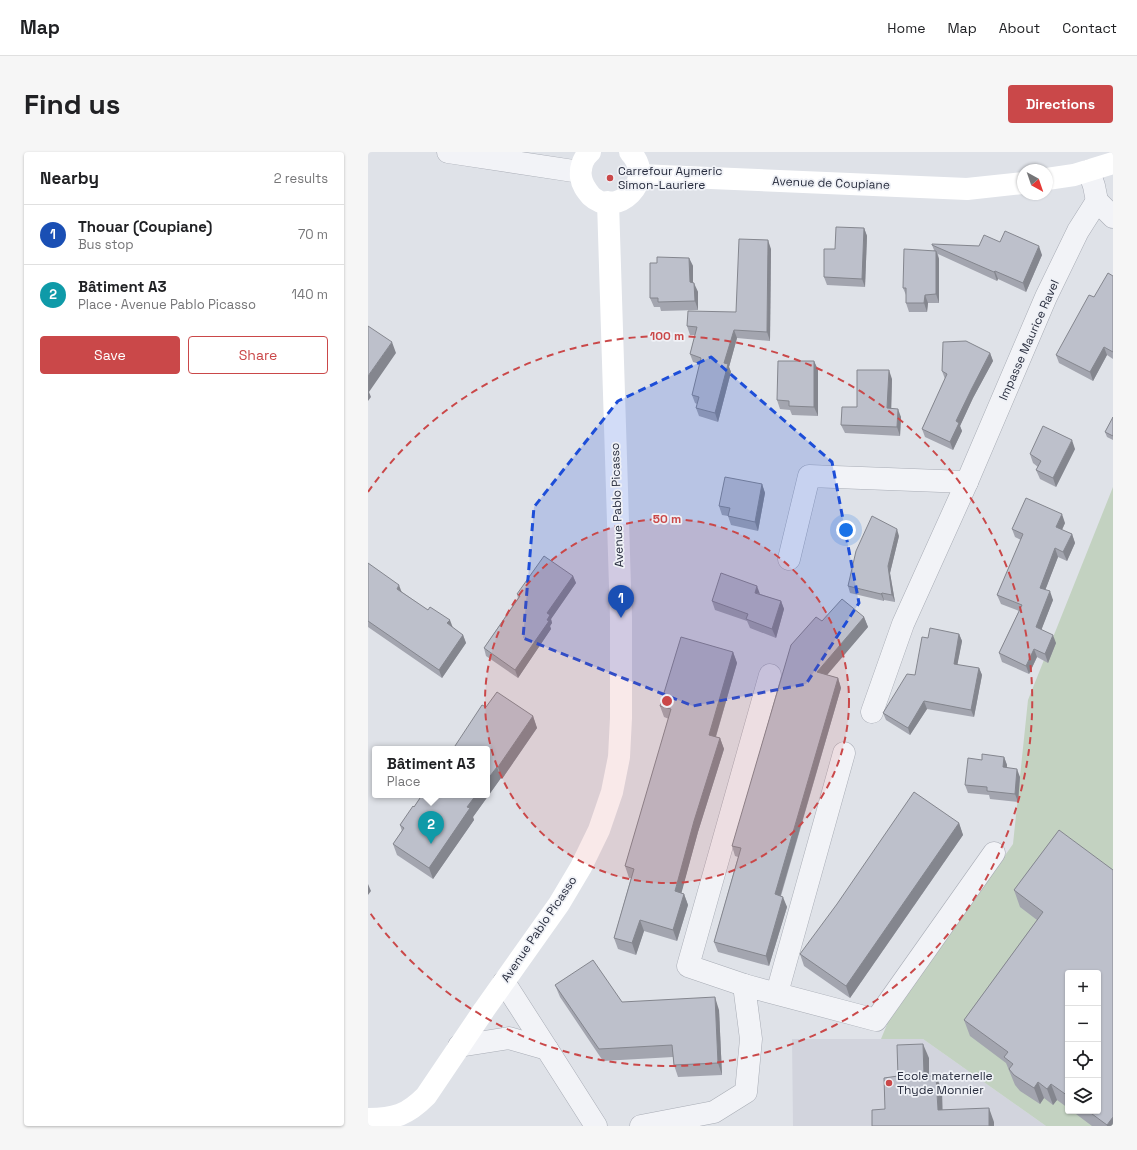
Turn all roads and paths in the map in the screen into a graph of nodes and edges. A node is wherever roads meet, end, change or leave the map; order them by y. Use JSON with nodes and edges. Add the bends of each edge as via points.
{"nodes":[{"id":1,"x":448,"y":152,"type":"edge"},
{"id":2,"x":590,"y":152,"type":"edge"},
{"id":3,"x":630,"y":152,"type":"edge"},
{"id":4,"x":1113,"y":163,"type":"edge"},
{"id":5,"x":1089,"y":171,"type":"junction"},
{"id":6,"x":580,"y":172,"type":"junction"},
{"id":7,"x":639,"y":175,"type":"junction"},
{"id":8,"x":1053,"y":179,"type":"edge"},
{"id":9,"x":1017,"y":184,"type":"edge"},
{"id":10,"x":1097,"y":201,"type":"junction"},
{"id":11,"x":608,"y":202,"type":"junction"},
{"id":12,"x":1113,"y":217,"type":"edge"},
{"id":13,"x":967,"y":482,"type":"junction"},
{"id":14,"x":789,"y":558,"type":"dead end"},
{"id":15,"x":770,"y":675,"type":"dead end"},
{"id":16,"x":872,"y":712,"type":"dead end"},
{"id":17,"x":844,"y":753,"type":"dead end"},
{"id":18,"x":994,"y":853,"type":"dead end"},
{"id":19,"x":504,"y":982,"type":"junction"},
{"id":20,"x":744,"y":985,"type":"junction"},
{"id":21,"x":777,"y":993,"type":"junction"},
{"id":22,"x":459,"y":1046,"type":"junction"},
{"id":23,"x":547,"y":1049,"type":"junction"},
{"id":24,"x":368,"y":1119,"type":"edge"},
{"id":25,"x":391,"y":1122,"type":"edge"},
{"id":26,"x":596,"y":1126,"type":"edge"},
{"id":27,"x":641,"y":1126,"type":"edge"}],
"edges":[{"from":1,"to":6,"type":"street"},
{"from":2,"to":6,"type":"main road","via":[[582,163]]},
{"from":3,"to":7,"type":"main road","via":[[638,166]]},
{"from":4,"to":5,"type":"main road"},
{"from":5,"to":8,"type":"main road"},
{"from":5,"to":10,"type":"street"},
{"from":6,"to":11,"type":"main road","via":[[587,191],[594,198]]},
{"from":7,"to":9,"type":"main road","name":"Avenue de Coupiane","via":[[967,189]]},
{"from":7,"to":11,"type":"main road","via":[[632,193],[623,199]]},
{"from":10,"to":12,"type":"street"},
{"from":10,"to":13,"type":"street","name":"Impasse Maurice Ravel","via":[[1078,232],[1046,297]]},
{"from":11,"to":19,"type":"main road","name":"Avenue Pablo Picasso","via":[[620,618],[619,757],[612,792],[599,830],[581,867],[559,904]]},
{"from":13,"to":14,"type":"street","via":[[809,476]]},
{"from":13,"to":16,"type":"street","name":"Impasse Maurice Ravel","via":[[903,624]]},
{"from":15,"to":20,"type":"street","via":[[688,966]]},
{"from":17,"to":21,"type":"street"},
{"from":18,"to":21,"type":"street","via":[[876,1020]]},
{"from":19,"to":22,"type":"main road","name":"Avenue Pablo Picasso"},
{"from":19,"to":23,"type":"street"},
{"from":20,"to":21,"type":"street"},
{"from":20,"to":27,"type":"street","via":[[751,1040],[746,1092],[714,1112]]},
{"from":22,"to":23,"type":"street","via":[[509,1038]]},
{"from":22,"to":25,"type":"main road","name":"Avenue Pablo Picasso","via":[[426,1096]]},
{"from":23,"to":26,"type":"street"},
{"from":24,"to":25,"type":"main road","name":"Avenue Pablo Picasso"}]}
